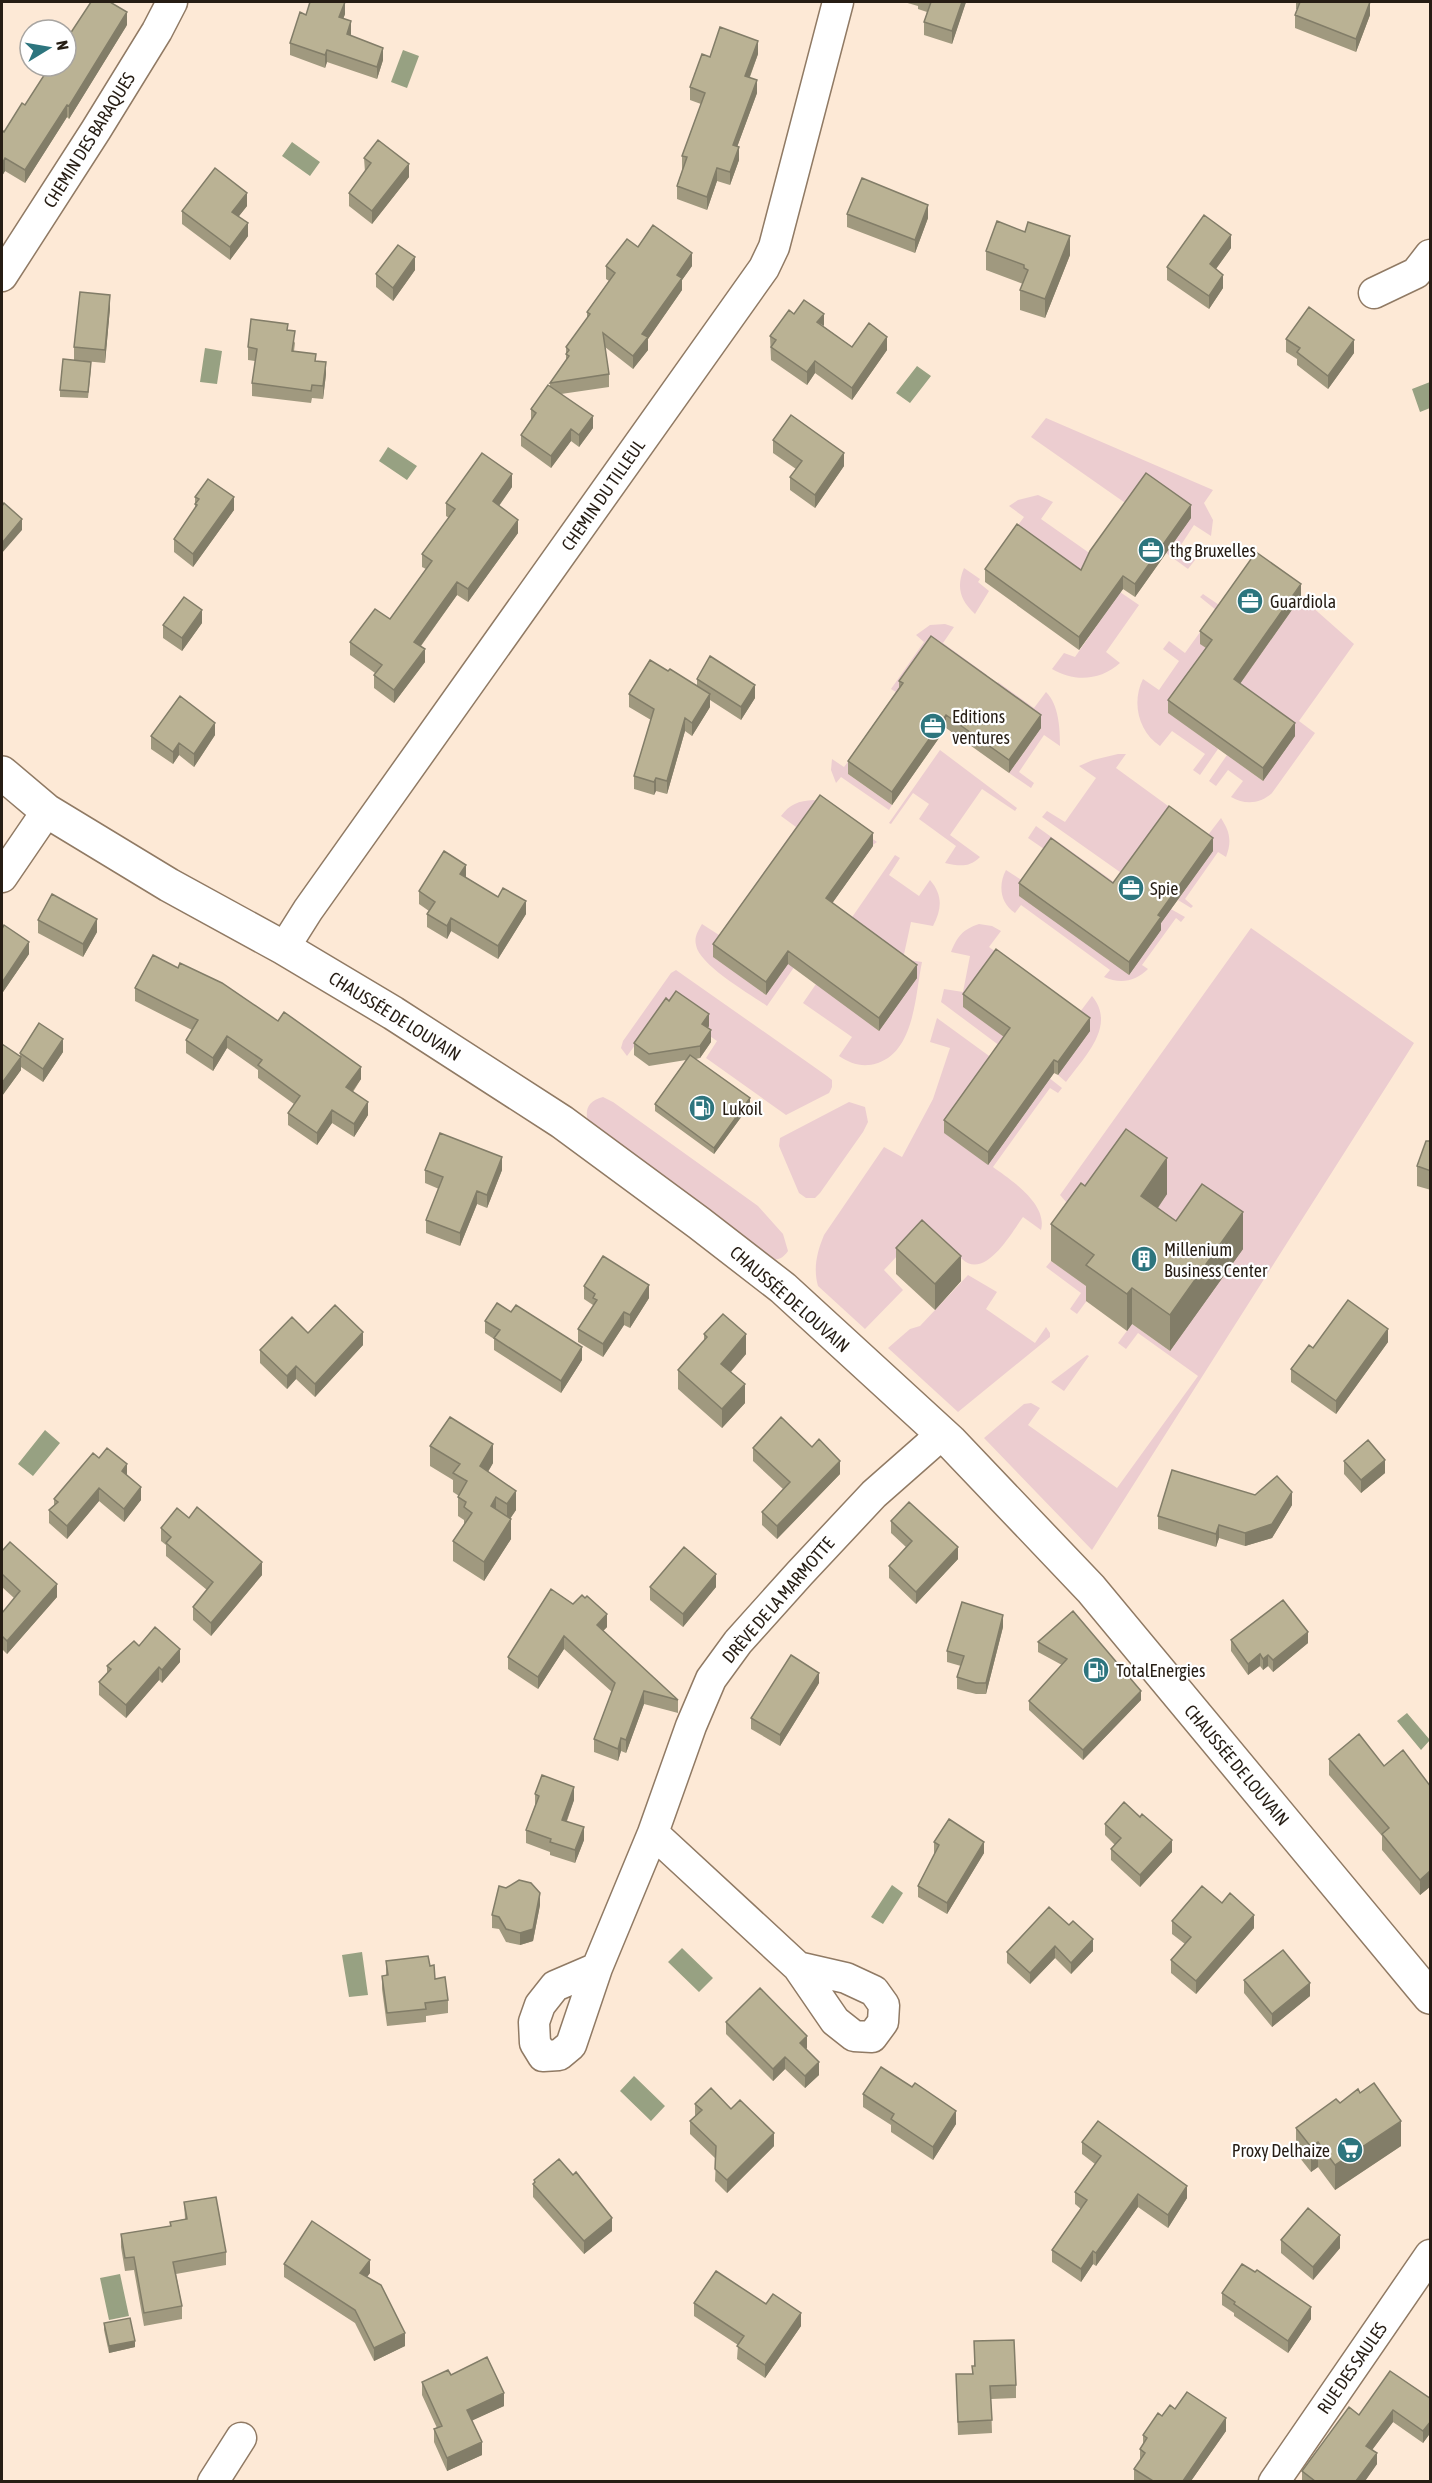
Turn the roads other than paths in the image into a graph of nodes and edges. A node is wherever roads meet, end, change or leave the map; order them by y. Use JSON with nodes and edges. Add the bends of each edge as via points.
{"nodes":[{"id":1,"x":172,"y":2,"type":"edge"},
{"id":2,"x":838,"y":2,"type":"edge"},
{"id":3,"x":1431,"y":255,"type":"edge"},
{"id":4,"x":2,"y":276,"type":"edge"},
{"id":5,"x":1374,"y":293,"type":"dead end"},
{"id":6,"x":2,"y":773,"type":"edge"},
{"id":7,"x":46,"y":811,"type":"junction"},
{"id":8,"x":2,"y":877,"type":"edge"},
{"id":9,"x":284,"y":948,"type":"junction"},
{"id":10,"x":942,"y":1435,"type":"junction"},
{"id":11,"x":653,"y":1833,"type":"junction"},
{"id":12,"x":798,"y":1967,"type":"dead end"},
{"id":13,"x":597,"y":1968,"type":"dead end"},
{"id":14,"x":1431,"y":1996,"type":"edge"},
{"id":15,"x":1431,"y":2255,"type":"edge"},
{"id":16,"x":241,"y":2438,"type":"dead end"},
{"id":17,"x":213,"y":2481,"type":"edge"},
{"id":18,"x":1274,"y":2481,"type":"edge"}],
"edges":[{"from":1,"to":4,"type":"street","name":"CHEMIN DES BARAQUES"},
{"from":2,"to":9,"type":"street","name":"CHEMIN DU TILLEUL","via":[[774,248],[764,268]]},
{"from":3,"to":5,"type":"street","via":[[1416,273]]},
{"from":6,"to":7,"type":"main road","name":"CHAUSSÉE DE LOUVAIN"},
{"from":7,"to":8,"type":"street"},
{"from":7,"to":9,"type":"main road","name":"CHAUSSÉE DE LOUVAIN"},
{"from":9,"to":10,"type":"main road","name":"CHAUSSÉE DE LOUVAIN","via":[[562,1122],[699,1223],[783,1288]]},
{"from":10,"to":11,"type":"street","name":"DRÈVE DE LA MARMOTTE","via":[[874,1494],[731,1651],[711,1679]]},
{"from":10,"to":14,"type":"main road","name":"CHAUSSÉE DE LOUVAIN","via":[[1090,1589]]},
{"from":11,"to":12,"type":"street"},
{"from":11,"to":13,"type":"street","name":"DRÈVE DE LA MARMOTTE"},
{"from":15,"to":18,"type":"street","name":"RUE DES SAULES"},
{"from":16,"to":17,"type":"street"}]}
